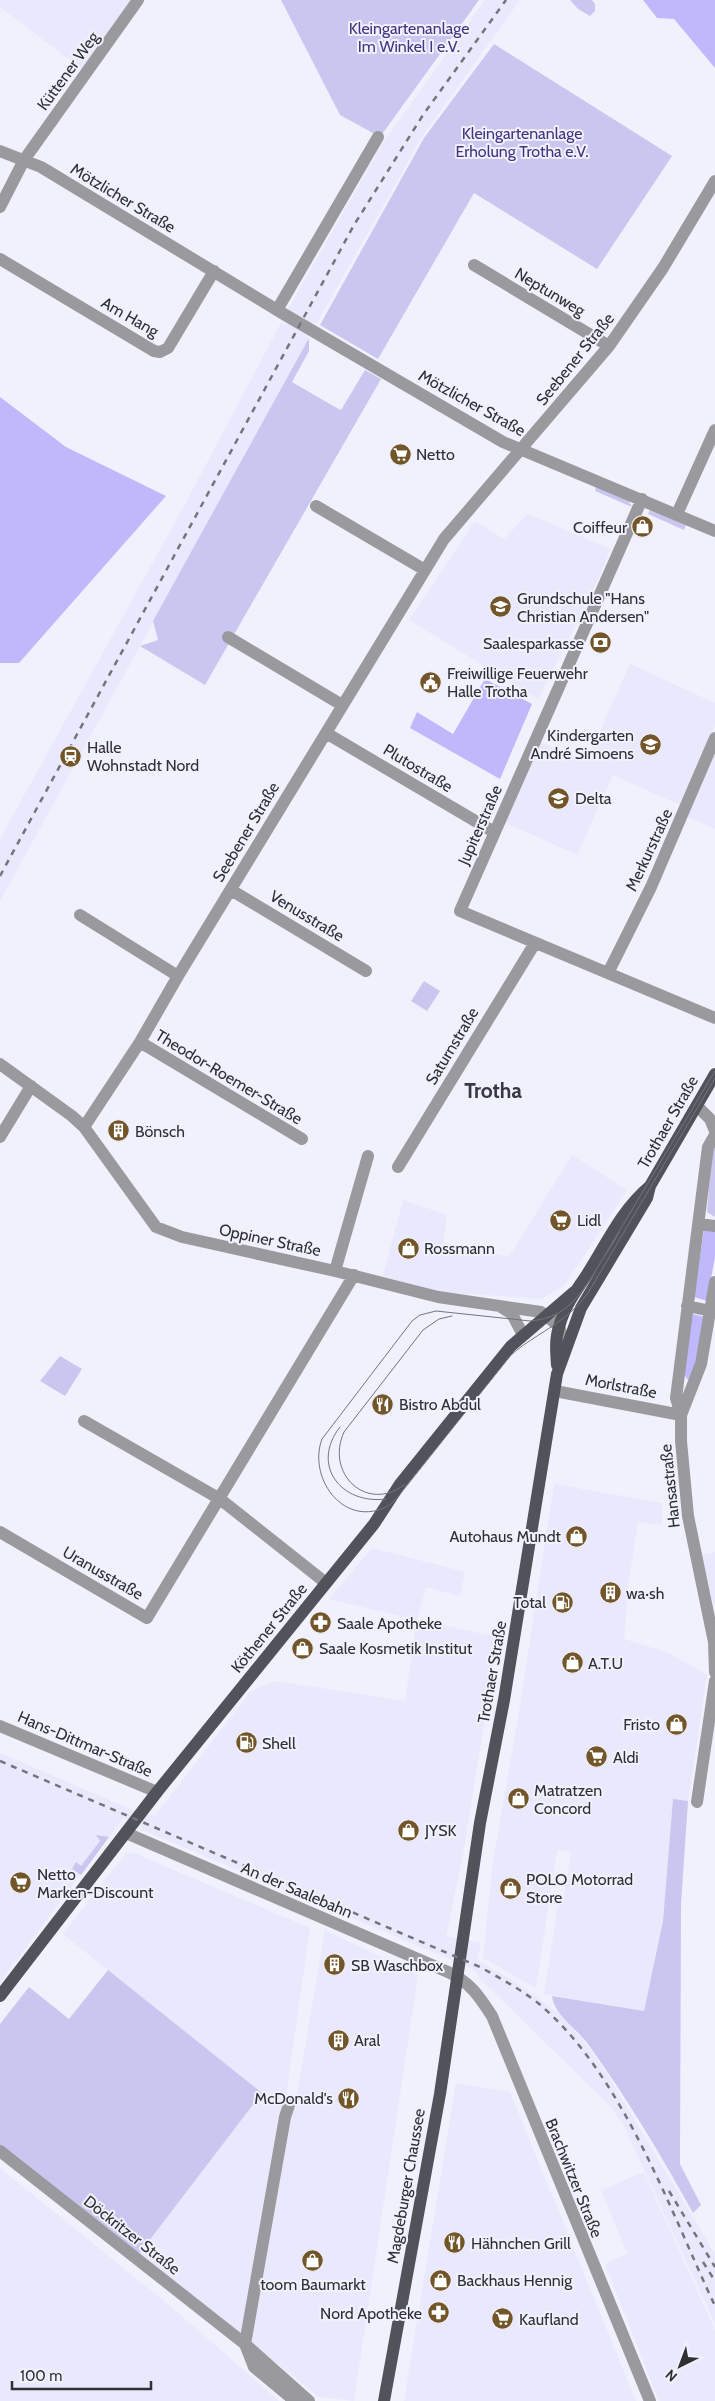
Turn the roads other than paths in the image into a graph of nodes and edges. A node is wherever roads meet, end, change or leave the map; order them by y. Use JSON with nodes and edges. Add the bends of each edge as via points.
{"nodes":[{"id":1,"x":138,"y":0,"type":"edge"},
{"id":2,"x":378,"y":137,"type":"dead end"},
{"id":3,"x":0,"y":151,"type":"edge"},
{"id":4,"x":24,"y":160,"type":"junction"},
{"id":5,"x":715,"y":181,"type":"edge"},
{"id":6,"x":0,"y":207,"type":"edge"},
{"id":7,"x":0,"y":259,"type":"edge"},
{"id":8,"x":474,"y":265,"type":"dead end"},
{"id":9,"x":214,"y":271,"type":"junction"},
{"id":10,"x":277,"y":310,"type":"junction"},
{"id":11,"x":609,"y":346,"type":"junction"},
{"id":12,"x":715,"y":430,"type":"edge"},
{"id":13,"x":521,"y":449,"type":"junction"},
{"id":14,"x":642,"y":499,"type":"junction"},
{"id":15,"x":316,"y":506,"type":"dead end"},
{"id":16,"x":677,"y":514,"type":"junction"},
{"id":17,"x":715,"y":531,"type":"edge"},
{"id":18,"x":425,"y":570,"type":"junction"},
{"id":19,"x":228,"y":637,"type":"dead end"},
{"id":20,"x":342,"y":705,"type":"junction"},
{"id":21,"x":326,"y":733,"type":"junction"},
{"id":22,"x":715,"y":738,"type":"edge"},
{"id":23,"x":494,"y":832,"type":"junction"},
{"id":24,"x":231,"y":890,"type":"junction"},
{"id":25,"x":80,"y":915,"type":"dead end"},
{"id":26,"x":535,"y":943,"type":"junction"},
{"id":27,"x":366,"y":971,"type":"dead end"},
{"id":28,"x":608,"y":973,"type":"junction"},
{"id":29,"x":178,"y":976,"type":"junction"},
{"id":30,"x":715,"y":1018,"type":"edge"},
{"id":31,"x":140,"y":1042,"type":"junction"},
{"id":32,"x":0,"y":1064,"type":"edge"},
{"id":33,"x":715,"y":1074,"type":"edge"},
{"id":34,"x":31,"y":1086,"type":"junction"},
{"id":35,"x":696,"y":1106,"type":"junction"},
{"id":36,"x":84,"y":1127,"type":"junction"},
{"id":37,"x":715,"y":1131,"type":"edge"},
{"id":38,"x":715,"y":1135,"type":"edge"},
{"id":39,"x":0,"y":1137,"type":"edge"},
{"id":40,"x":302,"y":1139,"type":"dead end"},
{"id":41,"x":368,"y":1156,"type":"dead end"},
{"id":42,"x":398,"y":1167,"type":"dead end"},
{"id":43,"x":650,"y":1186,"type":"junction"},
{"id":44,"x":699,"y":1224,"type":"junction"},
{"id":45,"x":715,"y":1226,"type":"edge"},
{"id":46,"x":335,"y":1270,"type":"junction"},
{"id":47,"x":354,"y":1276,"type":"junction"},
{"id":48,"x":715,"y":1282,"type":"edge"},
{"id":49,"x":574,"y":1292,"type":"junction"},
{"id":50,"x":499,"y":1306,"type":"junction"},
{"id":51,"x":687,"y":1306,"type":"junction"},
{"id":52,"x":711,"y":1311,"type":"junction"},
{"id":53,"x":548,"y":1316,"type":"junction"},
{"id":54,"x":559,"y":1326,"type":"junction"},
{"id":55,"x":523,"y":1335,"type":"junction"},
{"id":56,"x":566,"y":1348,"type":"junction"},
{"id":57,"x":557,"y":1374,"type":"junction"},
{"id":58,"x":678,"y":1383,"type":"junction"},
{"id":59,"x":692,"y":1386,"type":"junction"},
{"id":60,"x":555,"y":1390,"type":"junction"},
{"id":61,"x":681,"y":1415,"type":"junction"},
{"id":62,"x":84,"y":1421,"type":"dead end"},
{"id":63,"x":220,"y":1499,"type":"junction"},
{"id":64,"x":0,"y":1532,"type":"edge"},
{"id":65,"x":326,"y":1583,"type":"junction"},
{"id":66,"x":715,"y":1672,"type":"edge"},
{"id":67,"x":715,"y":1681,"type":"edge"},
{"id":68,"x":0,"y":1726,"type":"edge"},
{"id":69,"x":157,"y":1792,"type":"junction"},
{"id":70,"x":697,"y":1802,"type":"dead end"},
{"id":71,"x":126,"y":1832,"type":"junction"},
{"id":72,"x":456,"y":1976,"type":"junction"},
{"id":73,"x":0,"y":1996,"type":"edge"},
{"id":74,"x":290,"y":2102,"type":"dead end"},
{"id":75,"x":0,"y":2151,"type":"edge"},
{"id":76,"x":245,"y":2344,"type":"junction"},
{"id":77,"x":295,"y":2401,"type":"edge"},
{"id":78,"x":309,"y":2401,"type":"edge"},
{"id":79,"x":383,"y":2401,"type":"edge"},
{"id":80,"x":650,"y":2401,"type":"edge"}],
"edges":[{"from":1,"to":4,"type":"street","name":"Küttener Weg"},
{"from":2,"to":10,"type":"street"},
{"from":3,"to":4,"type":"street","name":"Mötzlicher Straße"},
{"from":4,"to":6,"type":"street"},
{"from":4,"to":9,"type":"street","name":"Mötzlicher Straße","via":[[41,167]]},
{"from":5,"to":11,"type":"street","name":"Seebener Straße","via":[[663,268]]},
{"from":7,"to":9,"type":"street","name":"Am Hang","via":[[160,352],[168,348]]},
{"from":8,"to":11,"type":"street","name":"Neptunweg"},
{"from":9,"to":10,"type":"street","name":"Mötzlicher Straße"},
{"from":10,"to":13,"type":"street","name":"Mötzlicher Straße","via":[[503,442]]},
{"from":11,"to":13,"type":"street","name":"Seebener Straße"},
{"from":12,"to":16,"type":"street"},
{"from":13,"to":14,"type":"street","name":"Mötzlicher Straße"},
{"from":13,"to":18,"type":"street","name":"Seebener Straße","via":[[461,516]]},
{"from":14,"to":16,"type":"street","name":"Mötzlicher Straße"},
{"from":14,"to":23,"type":"street","name":"Jupiterstraße"},
{"from":15,"to":18,"type":"street"},
{"from":16,"to":17,"type":"street","name":"Mötzlicher Straße"},
{"from":18,"to":20,"type":"street","name":"Seebener Straße"},
{"from":19,"to":20,"type":"street"},
{"from":20,"to":21,"type":"street","name":"Seebener Straße"},
{"from":21,"to":23,"type":"street","name":"Plutostraße"},
{"from":21,"to":24,"type":"street","name":"Seebener Straße"},
{"from":22,"to":28,"type":"street","name":"Merkurstraße"},
{"from":23,"to":26,"type":"street","name":"Jupiterstraße","via":[[460,911]]},
{"from":24,"to":27,"type":"street","name":"Venusstraße"},
{"from":24,"to":29,"type":"street","name":"Seebener Straße"},
{"from":25,"to":29,"type":"street"},
{"from":26,"to":28,"type":"street","name":"Jupiterstraße"},
{"from":26,"to":42,"type":"street","name":"Saturnstraße"},
{"from":28,"to":30,"type":"street","name":"Jupiterstraße"},
{"from":29,"to":31,"type":"street","name":"Seebener Straße"},
{"from":31,"to":36,"type":"street","name":"Seebener Straße"},
{"from":31,"to":40,"type":"street","name":"Theodor-Roemer-Straße"},
{"from":32,"to":34,"type":"street","name":"Oppiner Straße"},
{"from":33,"to":35,"type":"main road","name":"Trothaer Straße"},
{"from":34,"to":36,"type":"street","name":"Oppiner Straße"},
{"from":34,"to":39,"type":"street"},
{"from":35,"to":37,"type":"street","via":[[710,1120]]},
{"from":35,"to":43,"type":"main road","name":"Trothaer Straße"},
{"from":36,"to":46,"type":"street","name":"Oppiner Straße","via":[[156,1227],[182,1237]]},
{"from":38,"to":44,"type":"street","via":[[708,1147]]},
{"from":41,"to":46,"type":"street"},
{"from":43,"to":49,"type":"main road","name":"Trothaer Straße","via":[[624,1213]]},
{"from":43,"to":56,"type":"main road","name":"Trothaer Straße","via":[[647,1198],[581,1308]]},
{"from":44,"to":45,"type":"street"},
{"from":44,"to":51,"type":"street"},
{"from":46,"to":47,"type":"street","name":"Oppiner Straße"},
{"from":47,"to":50,"type":"street","name":"Oppiner Straße","via":[[438,1296]]},
{"from":47,"to":63,"type":"street","name":"Uranusstraße"},
{"from":48,"to":52,"type":"street"},
{"from":49,"to":53,"type":"main road","name":"Köthener Straße"},
{"from":49,"to":54,"type":"main road","name":"Trothaer Straße"},
{"from":50,"to":53,"type":"street","name":"Oppiner Straße","via":[[532,1310]]},
{"from":50,"to":55,"type":"street","via":[[512,1314]]},
{"from":51,"to":52,"type":"street"},
{"from":51,"to":58,"type":"street"},
{"from":52,"to":59,"type":"street"},
{"from":53,"to":54,"type":"street","name":"Oppiner Straße"},
{"from":53,"to":55,"type":"main road","name":"Köthener Straße"},
{"from":54,"to":56,"type":"street"},
{"from":54,"to":57,"type":"main road","name":"Trothaer Straße"},
{"from":55,"to":65,"type":"main road","name":"Köthener Straße","via":[[406,1477],[381,1515]]},
{"from":56,"to":57,"type":"main road","name":"Trothaer Straße"},
{"from":57,"to":60,"type":"main road","name":"Trothaer Straße"},
{"from":58,"to":59,"type":"street"},
{"from":58,"to":61,"type":"street","via":[[676,1398]]},
{"from":59,"to":61,"type":"street"},
{"from":60,"to":61,"type":"street","name":"Morlstraße"},
{"from":60,"to":72,"type":"main road","name":"Trothaer Straße"},
{"from":61,"to":66,"type":"street","name":"Hansastraße","via":[[688,1516],[714,1642]]},
{"from":62,"to":63,"type":"street"},
{"from":63,"to":64,"type":"street","name":"Uranusstraße","via":[[147,1618]]},
{"from":63,"to":65,"type":"street"},
{"from":65,"to":69,"type":"main road","name":"Köthener Straße"},
{"from":67,"to":70,"type":"street"},
{"from":68,"to":69,"type":"street","name":"Hans-Dittmar-Straße"},
{"from":69,"to":71,"type":"main road","name":"Köthener Straße"},
{"from":71,"to":72,"type":"street","name":"An der Saalebahn"},
{"from":71,"to":73,"type":"main road","name":"Köthener Straße"},
{"from":72,"to":79,"type":"main road","name":"Magdeburger Chaussee","via":[[440,2094]]},
{"from":72,"to":80,"type":"street","name":"Brachwitzer Straße","via":[[478,1993],[492,2016]]},
{"from":74,"to":76,"type":"street"},
{"from":75,"to":76,"type":"street","name":"Döckritzer Straße"},
{"from":76,"to":77,"type":"street","via":[[254,2367]]},
{"from":76,"to":78,"type":"street","name":"Döckritzer Straße"}]}
